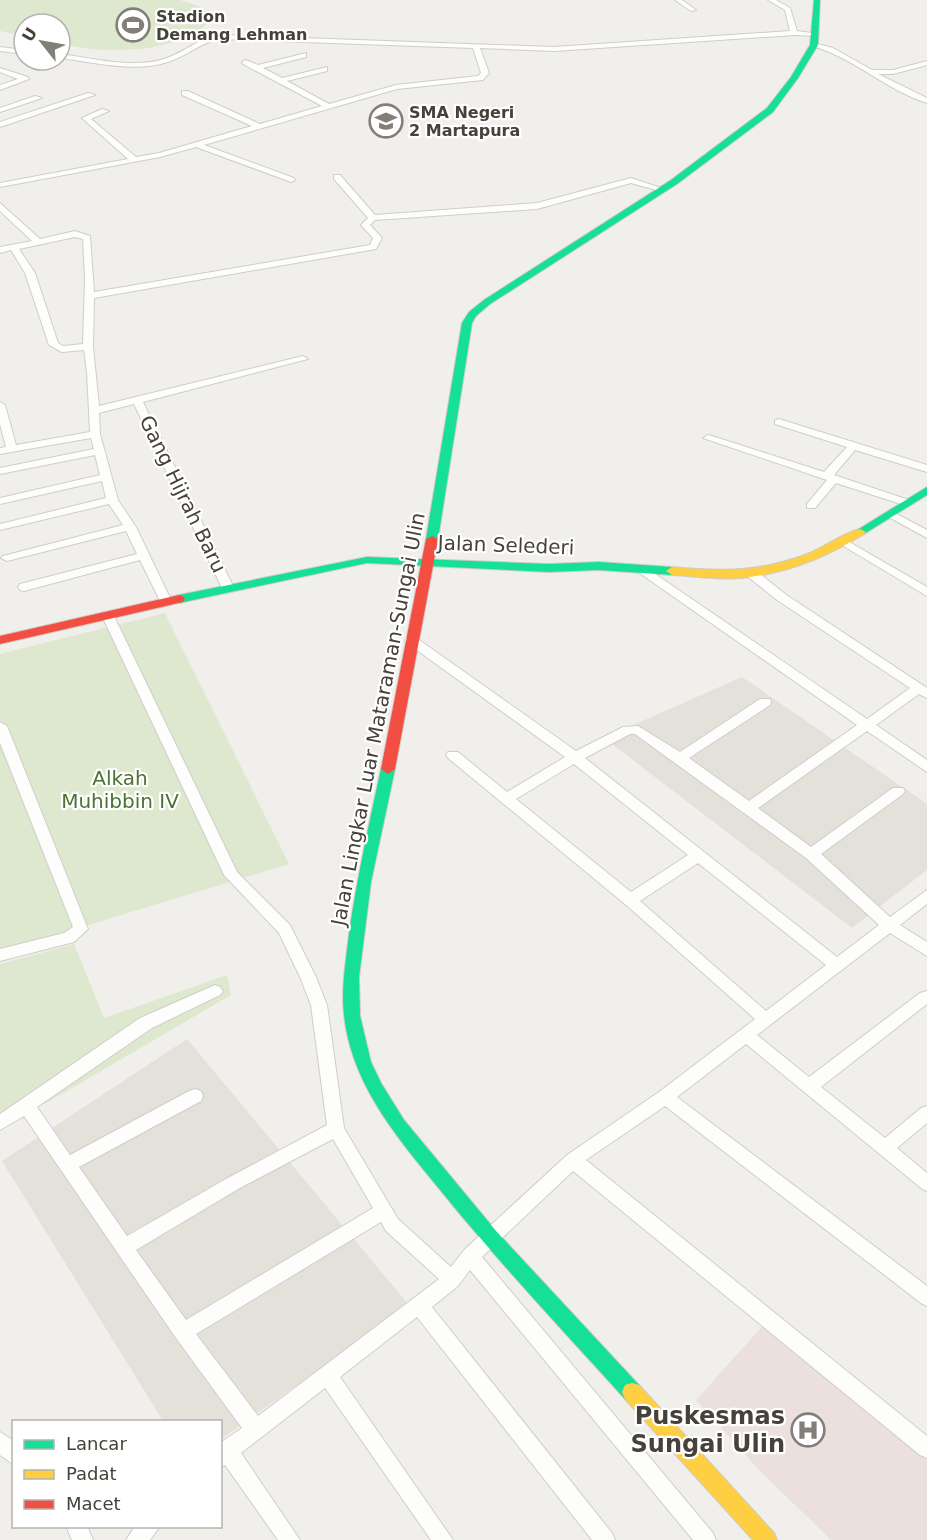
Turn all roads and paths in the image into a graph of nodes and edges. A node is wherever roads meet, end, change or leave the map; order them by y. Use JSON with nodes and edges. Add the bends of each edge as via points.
{"nodes":[{"id":1,"x":678,"y":0,"type":"edge"},
{"id":2,"x":771,"y":0,"type":"edge"},
{"id":3,"x":817,"y":0,"type":"edge"},
{"id":4,"x":693,"y":10,"type":"dead end"},
{"id":5,"x":794,"y":33,"type":"junction"},
{"id":6,"x":815,"y":40,"type":"junction"},
{"id":7,"x":274,"y":45,"type":"dead end"},
{"id":8,"x":476,"y":47,"type":"junction"},
{"id":9,"x":12,"y":54,"type":"edge"},
{"id":10,"x":72,"y":57,"type":"edge"},
{"id":11,"x":4,"y":58,"type":"dead end"},
{"id":12,"x":246,"y":62,"type":"dead end"},
{"id":13,"x":927,"y":63,"type":"edge"},
{"id":14,"x":256,"y":68,"type":"junction"},
{"id":15,"x":324,"y":69,"type":"dead end"},
{"id":16,"x":0,"y":70,"type":"edge"},
{"id":17,"x":873,"y":72,"type":"junction"},
{"id":18,"x":281,"y":81,"type":"junction"},
{"id":19,"x":0,"y":88,"type":"edge"},
{"id":20,"x":185,"y":93,"type":"dead end"},
{"id":21,"x":91,"y":95,"type":"dead end"},
{"id":22,"x":38,"y":98,"type":"dead end"},
{"id":23,"x":927,"y":100,"type":"edge"},
{"id":24,"x":329,"y":107,"type":"junction"},
{"id":25,"x":0,"y":110,"type":"edge"},
{"id":26,"x":105,"y":111,"type":"dead end"},
{"id":27,"x":0,"y":125,"type":"edge"},
{"id":28,"x":261,"y":127,"type":"junction"},
{"id":29,"x":198,"y":145,"type":"junction"},
{"id":30,"x":135,"y":160,"type":"junction"},
{"id":31,"x":337,"y":177,"type":"dead end"},
{"id":32,"x":291,"y":180,"type":"dead end"},
{"id":33,"x":0,"y":186,"type":"edge"},
{"id":34,"x":663,"y":190,"type":"junction"},
{"id":35,"x":0,"y":206,"type":"edge"},
{"id":36,"x":11,"y":217,"type":"junction"},
{"id":37,"x":373,"y":218,"type":"junction"},
{"id":38,"x":0,"y":220,"type":"edge"},
{"id":39,"x":36,"y":240,"type":"junction"},
{"id":40,"x":13,"y":246,"type":"junction"},
{"id":41,"x":0,"y":250,"type":"edge"},
{"id":42,"x":90,"y":296,"type":"junction"},
{"id":43,"x":88,"y":347,"type":"junction"},
{"id":44,"x":303,"y":359,"type":"dead end"},
{"id":45,"x":137,"y":400,"type":"junction"},
{"id":46,"x":0,"y":405,"type":"edge"},
{"id":47,"x":93,"y":411,"type":"junction"},
{"id":48,"x":779,"y":422,"type":"dead end"},
{"id":49,"x":95,"y":434,"type":"junction"},
{"id":50,"x":708,"y":438,"type":"dead end"},
{"id":51,"x":853,"y":446,"type":"junction"},
{"id":52,"x":12,"y":448,"type":"junction"},
{"id":53,"x":0,"y":451,"type":"edge"},
{"id":54,"x":100,"y":451,"type":"junction"},
{"id":55,"x":927,"y":469,"type":"edge"},
{"id":56,"x":0,"y":471,"type":"edge"},
{"id":57,"x":107,"y":477,"type":"junction"},
{"id":58,"x":831,"y":478,"type":"junction"},
{"id":59,"x":927,"y":490,"type":"edge"},
{"id":60,"x":112,"y":500,"type":"junction"},
{"id":61,"x":0,"y":501,"type":"edge"},
{"id":62,"x":908,"y":503,"type":"junction"},
{"id":63,"x":811,"y":506,"type":"dead end"},
{"id":64,"x":891,"y":514,"type":"junction"},
{"id":65,"x":0,"y":527,"type":"edge"},
{"id":66,"x":130,"y":527,"type":"junction"},
{"id":67,"x":927,"y":535,"type":"edge"},
{"id":68,"x":844,"y":542,"type":"junction"},
{"id":69,"x":144,"y":556,"type":"junction"},
{"id":70,"x":7,"y":558,"type":"dead end"},
{"id":71,"x":428,"y":561,"type":"junction"},
{"id":72,"x":645,"y":571,"type":"junction"},
{"id":73,"x":751,"y":573,"type":"junction"},
{"id":74,"x":24,"y":587,"type":"dead end"},
{"id":75,"x":228,"y":588,"type":"junction"},
{"id":76,"x":927,"y":592,"type":"edge"},
{"id":77,"x":166,"y":602,"type":"junction"},
{"id":78,"x":108,"y":616,"type":"junction"},
{"id":79,"x":0,"y":640,"type":"edge"},
{"id":80,"x":411,"y":640,"type":"junction"},
{"id":81,"x":923,"y":691,"type":"edge"},
{"id":82,"x":765,"y":702,"type":"dead end"},
{"id":83,"x":868,"y":725,"type":"junction"},
{"id":84,"x":0,"y":726,"type":"edge"},
{"id":85,"x":453,"y":754,"type":"dead end"},
{"id":86,"x":575,"y":756,"type":"junction"},
{"id":87,"x":680,"y":758,"type":"junction"},
{"id":88,"x":927,"y":766,"type":"edge"},
{"id":89,"x":898,"y":791,"type":"dead end"},
{"id":90,"x":507,"y":798,"type":"junction"},
{"id":91,"x":749,"y":808,"type":"junction"},
{"id":92,"x":812,"y":854,"type":"junction"},
{"id":93,"x":699,"y":855,"type":"junction"},
{"id":94,"x":927,"y":896,"type":"edge"},
{"id":95,"x":630,"y":900,"type":"junction"},
{"id":96,"x":889,"y":925,"type":"junction"},
{"id":97,"x":927,"y":950,"type":"edge"},
{"id":98,"x":0,"y":956,"type":"edge"},
{"id":99,"x":836,"y":965,"type":"junction"},
{"id":100,"x":215,"y":991,"type":"dead end"},
{"id":101,"x":925,"y":997,"type":"dead end"},
{"id":102,"x":765,"y":1019,"type":"junction"},
{"id":103,"x":746,"y":1035,"type":"junction"},
{"id":104,"x":809,"y":1087,"type":"junction"},
{"id":105,"x":195,"y":1096,"type":"dead end"},
{"id":106,"x":664,"y":1098,"type":"junction"},
{"id":107,"x":26,"y":1105,"type":"junction"},
{"id":108,"x":927,"y":1113,"type":"edge"},
{"id":109,"x":0,"y":1123,"type":"edge"},
{"id":110,"x":336,"y":1129,"type":"junction"},
{"id":111,"x":885,"y":1148,"type":"junction"},
{"id":112,"x":573,"y":1160,"type":"junction"},
{"id":113,"x":68,"y":1164,"type":"junction"},
{"id":114,"x":927,"y":1183,"type":"edge"},
{"id":115,"x":384,"y":1211,"type":"junction"},
{"id":116,"x":490,"y":1237,"type":"junction"},
{"id":117,"x":125,"y":1247,"type":"junction"},
{"id":118,"x":470,"y":1256,"type":"junction"},
{"id":119,"x":452,"y":1280,"type":"junction"},
{"id":120,"x":927,"y":1298,"type":"edge"},
{"id":121,"x":419,"y":1305,"type":"junction"},
{"id":122,"x":183,"y":1332,"type":"junction"},
{"id":123,"x":327,"y":1375,"type":"junction"},
{"id":124,"x":255,"y":1429,"type":"junction"},
{"id":125,"x":0,"y":1442,"type":"edge"},
{"id":126,"x":927,"y":1448,"type":"edge"},
{"id":127,"x":12,"y":1453,"type":"edge"},
{"id":128,"x":224,"y":1454,"type":"edge"},
{"id":129,"x":149,"y":1528,"type":"edge"},
{"id":130,"x":136,"y":1540,"type":"edge"},
{"id":131,"x":290,"y":1540,"type":"edge"},
{"id":132,"x":443,"y":1540,"type":"edge"},
{"id":133,"x":605,"y":1540,"type":"edge"},
{"id":134,"x":706,"y":1540,"type":"edge"},
{"id":135,"x":767,"y":1540,"type":"edge"}],
"edges":[{"from":1,"to":4,"type":"street"},
{"from":2,"to":5,"type":"street","via":[[788,9]]},
{"from":3,"to":6,"type":"main road","name":"Jalan Lingkar Luar Mataraman-Sungai Ulin"},
{"from":5,"to":6,"type":"street"},
{"from":5,"to":8,"type":"street","via":[[567,49]]},
{"from":6,"to":17,"type":"street"},
{"from":6,"to":34,"type":"main road","name":"Jalan Lingkar Luar Mataraman-Sungai Ulin","via":[[770,110]]},
{"from":7,"to":14,"type":"street","via":[[299,56]]},
{"from":8,"to":10,"type":"street","via":[[226,36],[210,38],[156,63]]},
{"from":8,"to":24,"type":"street","via":[[483,76],[396,87]]},
{"from":9,"to":11,"type":"street"},
{"from":12,"to":14,"type":"street"},
{"from":13,"to":17,"type":"street","via":[[893,72]]},
{"from":14,"to":18,"type":"street"},
{"from":15,"to":18,"type":"street"},
{"from":16,"to":19,"type":"street","via":[[25,79]]},
{"from":17,"to":23,"type":"street","via":[[893,86]]},
{"from":18,"to":24,"type":"street"},
{"from":20,"to":28,"type":"street"},
{"from":21,"to":27,"type":"street"},
{"from":22,"to":25,"type":"street"},
{"from":24,"to":28,"type":"street"},
{"from":26,"to":30,"type":"street","via":[[86,118]]},
{"from":28,"to":29,"type":"street"},
{"from":29,"to":30,"type":"street"},
{"from":29,"to":32,"type":"street"},
{"from":30,"to":33,"type":"street"},
{"from":31,"to":37,"type":"street"},
{"from":34,"to":37,"type":"street","via":[[631,180],[537,206]]},
{"from":34,"to":71,"type":"main road","name":"Jalan Lingkar Luar Mataraman-Sungai Ulin","via":[[472,314],[463,338]]},
{"from":35,"to":36,"type":"street"},
{"from":36,"to":38,"type":"street"},
{"from":36,"to":39,"type":"street"},
{"from":37,"to":42,"type":"street","via":[[365,225],[378,238],[373,247]]},
{"from":39,"to":40,"type":"street"},
{"from":39,"to":42,"type":"street","via":[[75,234],[87,238]]},
{"from":40,"to":41,"type":"street"},
{"from":40,"to":43,"type":"street","via":[[30,273],[54,345],[62,349]]},
{"from":42,"to":43,"type":"street"},
{"from":43,"to":47,"type":"street"},
{"from":44,"to":45,"type":"street"},
{"from":45,"to":47,"type":"street"},
{"from":45,"to":75,"type":"street","name":"Gang Hijrah Baru"},
{"from":46,"to":52,"type":"street"},
{"from":47,"to":49,"type":"street"},
{"from":48,"to":51,"type":"street"},
{"from":49,"to":52,"type":"street"},
{"from":49,"to":54,"type":"street"},
{"from":50,"to":58,"type":"street"},
{"from":51,"to":55,"type":"street"},
{"from":51,"to":58,"type":"street"},
{"from":52,"to":53,"type":"street"},
{"from":54,"to":56,"type":"street"},
{"from":54,"to":57,"type":"street"},
{"from":57,"to":60,"type":"street"},
{"from":57,"to":61,"type":"street"},
{"from":58,"to":62,"type":"street"},
{"from":58,"to":63,"type":"street"},
{"from":59,"to":62,"type":"main road","name":"Jalan Selederi"},
{"from":60,"to":65,"type":"street"},
{"from":60,"to":66,"type":"street"},
{"from":62,"to":64,"type":"main road","name":"Jalan Selederi"},
{"from":64,"to":67,"type":"street"},
{"from":64,"to":68,"type":"main road","name":"Jalan Selederi"},
{"from":66,"to":69,"type":"street"},
{"from":66,"to":70,"type":"street"},
{"from":68,"to":73,"type":"main road","name":"Jalan Selederi"},
{"from":68,"to":76,"type":"street"},
{"from":69,"to":74,"type":"street"},
{"from":69,"to":77,"type":"street"},
{"from":71,"to":72,"type":"main road","name":"Jalan Selederi"},
{"from":71,"to":75,"type":"main road","name":"Jalan Selederi","via":[[367,560]]},
{"from":71,"to":80,"type":"main road","name":"Jalan Lingkar Luar Mataraman-Sungai Ulin"},
{"from":72,"to":73,"type":"main road","name":"Jalan Selederi"},
{"from":72,"to":83,"type":"street"},
{"from":73,"to":81,"type":"street"},
{"from":75,"to":77,"type":"main road","name":"Jalan Selederi"},
{"from":77,"to":78,"type":"main road","name":"Jalan Selederi"},
{"from":78,"to":79,"type":"main road","name":"Jalan Selederi"},
{"from":78,"to":110,"type":"street","via":[[231,875],[285,929],[308,977],[319,1005]]},
{"from":80,"to":86,"type":"street"},
{"from":80,"to":116,"type":"main road","name":"Jalan Lingkar Luar Mataraman-Sungai Ulin","via":[[400,715],[364,882],[351,976],[352,1017],[374,1087],[398,1125]]},
{"from":81,"to":83,"type":"street"},
{"from":82,"to":87,"type":"street"},
{"from":83,"to":88,"type":"street"},
{"from":83,"to":91,"type":"street"},
{"from":84,"to":98,"type":"street","via":[[81,929],[69,938]]},
{"from":85,"to":90,"type":"street"},
{"from":86,"to":87,"type":"street","via":[[628,730],[638,730]]},
{"from":86,"to":90,"type":"street"},
{"from":86,"to":93,"type":"street"},
{"from":87,"to":91,"type":"street"},
{"from":89,"to":92,"type":"street"},
{"from":90,"to":95,"type":"street"},
{"from":91,"to":92,"type":"street"},
{"from":92,"to":96,"type":"street"},
{"from":93,"to":95,"type":"street"},
{"from":93,"to":99,"type":"street"},
{"from":94,"to":96,"type":"street"},
{"from":95,"to":102,"type":"street"},
{"from":96,"to":97,"type":"street"},
{"from":96,"to":99,"type":"street"},
{"from":99,"to":102,"type":"street"},
{"from":100,"to":107,"type":"street","via":[[147,1023]]},
{"from":101,"to":104,"type":"street"},
{"from":102,"to":103,"type":"street"},
{"from":103,"to":104,"type":"street"},
{"from":103,"to":106,"type":"street"},
{"from":104,"to":111,"type":"street"},
{"from":105,"to":113,"type":"street"},
{"from":106,"to":112,"type":"street"},
{"from":106,"to":120,"type":"street"},
{"from":107,"to":109,"type":"street"},
{"from":107,"to":113,"type":"street"},
{"from":108,"to":111,"type":"street"},
{"from":110,"to":115,"type":"street"},
{"from":110,"to":117,"type":"street"},
{"from":111,"to":114,"type":"street"},
{"from":112,"to":116,"type":"street"},
{"from":112,"to":126,"type":"street"},
{"from":113,"to":117,"type":"street"},
{"from":115,"to":119,"type":"street","via":[[392,1225]]},
{"from":115,"to":122,"type":"street"},
{"from":116,"to":118,"type":"street"},
{"from":116,"to":135,"type":"main road","name":"Jalan Lingkar Luar Mataraman-Sungai Ulin"},
{"from":117,"to":122,"type":"street"},
{"from":118,"to":119,"type":"street"},
{"from":118,"to":134,"type":"street"},
{"from":119,"to":121,"type":"street"},
{"from":121,"to":123,"type":"street"},
{"from":121,"to":133,"type":"street"},
{"from":122,"to":124,"type":"street"},
{"from":123,"to":124,"type":"street"},
{"from":123,"to":132,"type":"street"},
{"from":124,"to":128,"type":"street"},
{"from":125,"to":127,"type":"street"},
{"from":128,"to":131,"type":"street"},
{"from":129,"to":130,"type":"street"}]}
